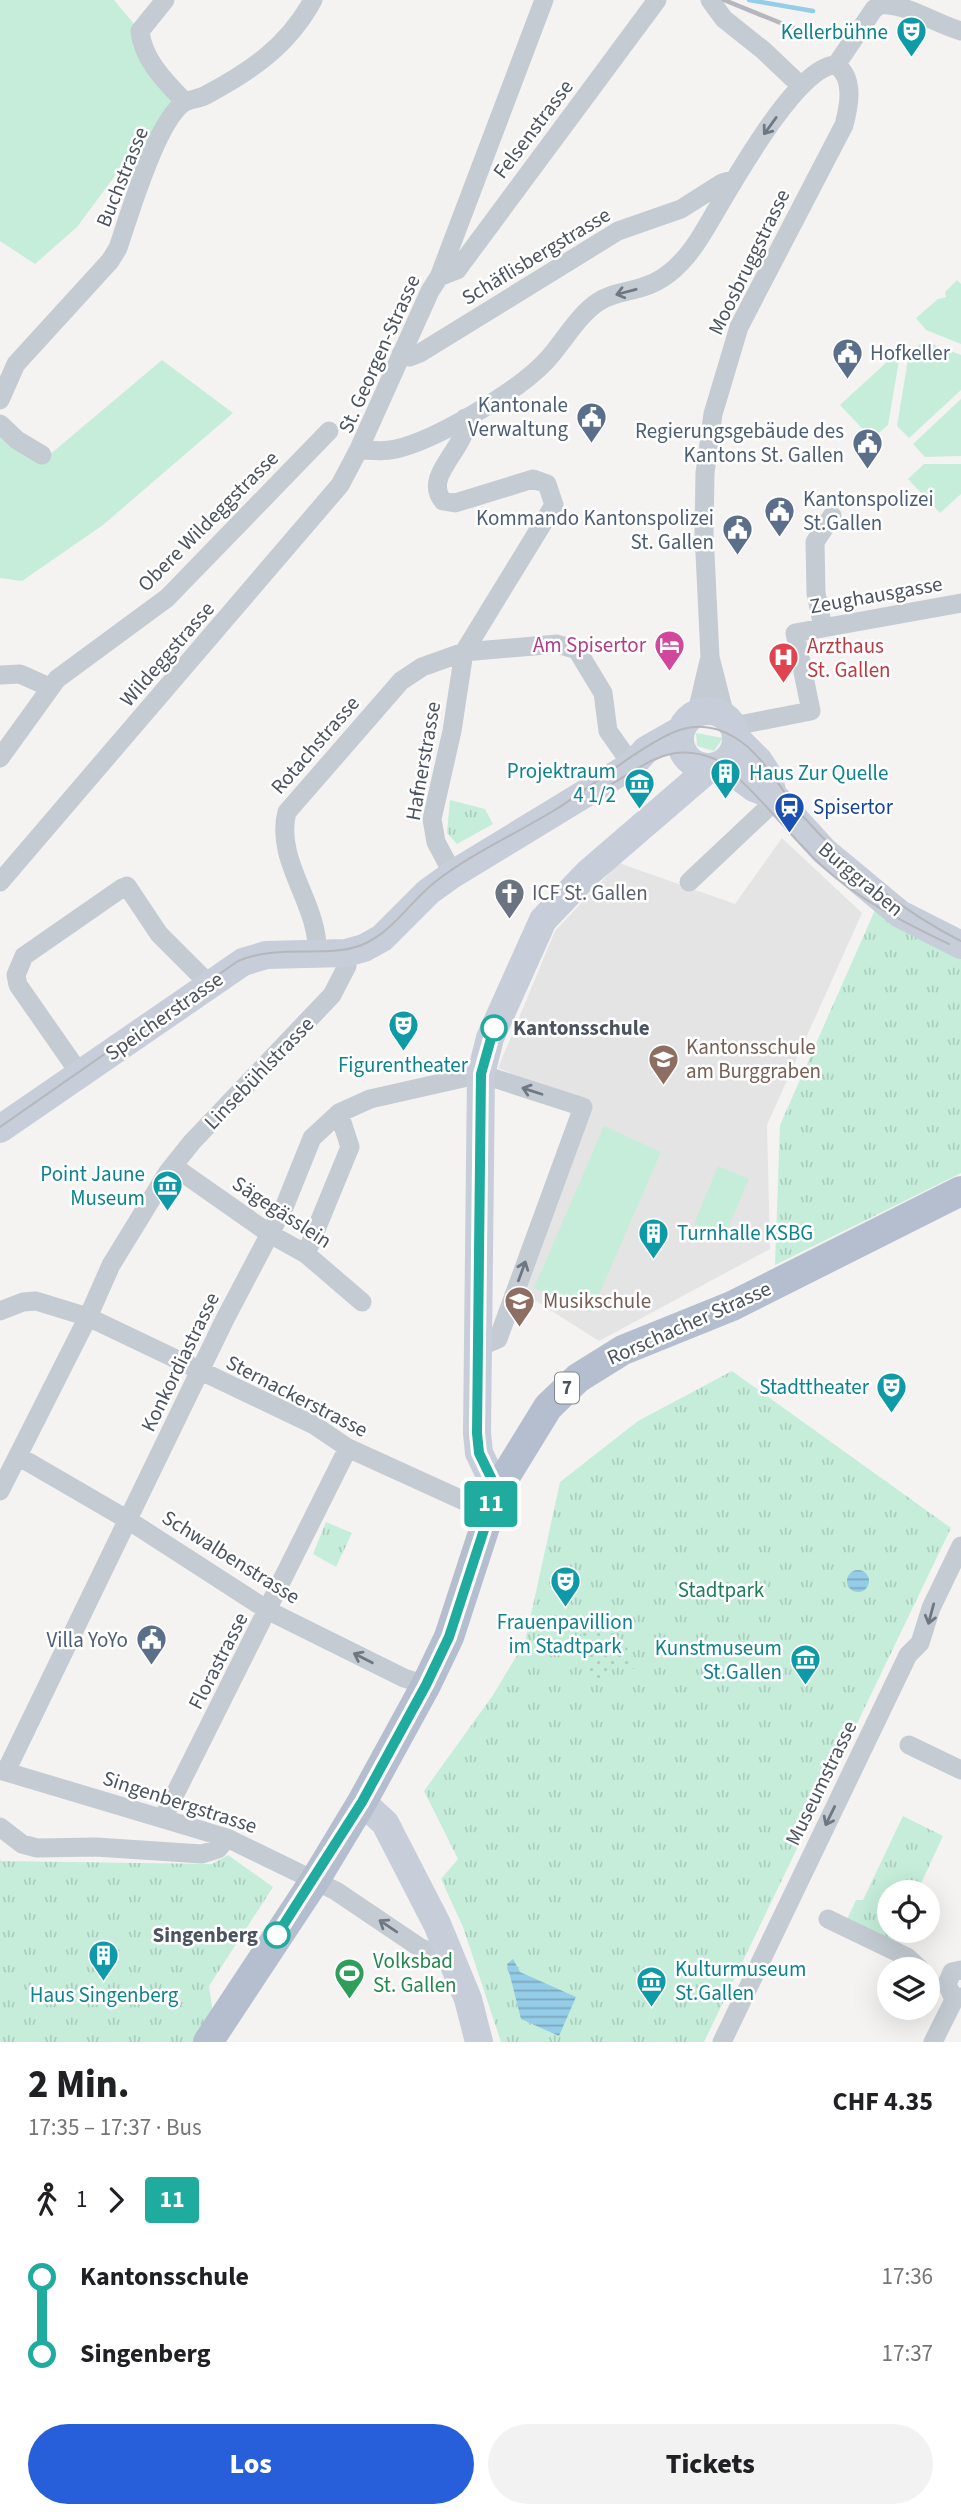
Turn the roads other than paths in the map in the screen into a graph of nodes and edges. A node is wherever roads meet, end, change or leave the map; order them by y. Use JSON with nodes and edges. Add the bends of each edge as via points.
{"nodes":[{"id":1,"x":165,"y":0,"type":"edge"},
{"id":2,"x":313,"y":0,"type":"edge"},
{"id":3,"x":544,"y":0,"type":"edge"},
{"id":4,"x":657,"y":0,"type":"edge"},
{"id":5,"x":709,"y":0,"type":"edge"},
{"id":6,"x":911,"y":5,"type":"edge"},
{"id":7,"x":961,"y":31,"type":"edge"},
{"id":8,"x":836,"y":65,"type":"junction"},
{"id":9,"x":800,"y":86,"type":"junction"},
{"id":10,"x":185,"y":102,"type":"junction"},
{"id":11,"x":735,"y":179,"type":"junction"},
{"id":12,"x":439,"y":277,"type":"junction"},
{"id":13,"x":401,"y":354,"type":"junction"},
{"id":14,"x":0,"y":400,"type":"edge"},
{"id":15,"x":465,"y":418,"type":"junction"},
{"id":16,"x":0,"y":424,"type":"edge"},
{"id":17,"x":330,"y":431,"type":"dead end"},
{"id":18,"x":359,"y":449,"type":"junction"},
{"id":19,"x":42,"y":454,"type":"dead end"},
{"id":20,"x":832,"y":516,"type":"dead end"},
{"id":21,"x":961,"y":603,"type":"edge"},
{"id":22,"x":823,"y":628,"type":"junction"},
{"id":23,"x":464,"y":652,"type":"junction"},
{"id":24,"x":710,"y":657,"type":"junction"},
{"id":25,"x":0,"y":675,"type":"edge"},
{"id":26,"x":49,"y":687,"type":"junction"},
{"id":27,"x":732,"y":727,"type":"junction"},
{"id":28,"x":696,"y":747,"type":"junction"},
{"id":29,"x":0,"y":758,"type":"edge"},
{"id":30,"x":632,"y":765,"type":"junction"},
{"id":31,"x":775,"y":797,"type":"junction"},
{"id":32,"x":453,"y":874,"type":"junction"},
{"id":33,"x":0,"y":882,"type":"edge"},
{"id":34,"x":689,"y":882,"type":"dead end"},
{"id":35,"x":961,"y":945,"type":"edge"},
{"id":36,"x":346,"y":953,"type":"junction"},
{"id":37,"x":317,"y":954,"type":"junction"},
{"id":38,"x":209,"y":984,"type":"junction"},
{"id":39,"x":80,"y":1074,"type":"junction"},
{"id":40,"x":481,"y":1074,"type":"junction"},
{"id":41,"x":339,"y":1113,"type":"junction"},
{"id":42,"x":0,"y":1129,"type":"edge"},
{"id":43,"x":173,"y":1166,"type":"junction"},
{"id":44,"x":961,"y":1191,"type":"edge"},
{"id":45,"x":270,"y":1234,"type":"junction"},
{"id":46,"x":306,"y":1254,"type":"junction"},
{"id":47,"x":362,"y":1302,"type":"dead end"},
{"id":48,"x":0,"y":1311,"type":"edge"},
{"id":49,"x":88,"y":1317,"type":"junction"},
{"id":50,"x":480,"y":1347,"type":"junction"},
{"id":51,"x":200,"y":1372,"type":"junction"},
{"id":52,"x":348,"y":1448,"type":"junction"},
{"id":53,"x":18,"y":1456,"type":"junction"},
{"id":54,"x":0,"y":1492,"type":"edge"},
{"id":55,"x":493,"y":1499,"type":"junction"},
{"id":56,"x":128,"y":1520,"type":"junction"},
{"id":57,"x":960,"y":1550,"type":"edge"},
{"id":58,"x":269,"y":1611,"type":"junction"},
{"id":59,"x":426,"y":1685,"type":"junction"},
{"id":60,"x":909,"y":1745,"type":"dead end"},
{"id":61,"x":3,"y":1770,"type":"edge"},
{"id":62,"x":961,"y":1770,"type":"edge"},
{"id":63,"x":362,"y":1802,"type":"junction"},
{"id":64,"x":163,"y":1818,"type":"junction"},
{"id":65,"x":0,"y":1827,"type":"edge"},
{"id":66,"x":228,"y":1838,"type":"junction"},
{"id":67,"x":315,"y":1880,"type":"junction"},
{"id":68,"x":828,"y":1919,"type":"dead end"},
{"id":69,"x":449,"y":1953,"type":"junction"},
{"id":70,"x":907,"y":1957,"type":"edge"},
{"id":71,"x":955,"y":1973,"type":"edge"},
{"id":72,"x":957,"y":1999,"type":"edge"},
{"id":73,"x":208,"y":2042,"type":"edge"},
{"id":74,"x":479,"y":2042,"type":"edge"},
{"id":75,"x":722,"y":2042,"type":"edge"},
{"id":76,"x":933,"y":2042,"type":"edge"}],
"edges":[{"from":1,"to":10,"type":"street","via":[[140,32],[141,44],[145,56]]},
{"from":2,"to":10,"type":"street","via":[[296,27],[255,68]]},
{"from":3,"to":12,"type":"street","name":"St. Georgen-Strasse"},
{"from":4,"to":12,"type":"street","name":"Felsenstrasse","via":[[457,270]]},
{"from":5,"to":9,"type":"street","via":[[724,19]]},
{"from":6,"to":7,"type":"street","name":"St. Georgen-Strasse","via":[[939,25]]},
{"from":6,"to":8,"type":"street","name":"St. Georgen-Strasse","via":[[874,9]]},
{"from":8,"to":9,"type":"street","name":"St. Georgen-Strasse","via":[[824,66]]},
{"from":8,"to":24,"type":"street","name":"Moosbruggstrasse","via":[[846,76],[849,91],[844,125],[739,327],[713,414],[703,497]]},
{"from":9,"to":11,"type":"street","name":"St. Georgen-Strasse","one_way":true},
{"from":10,"to":14,"type":"street","name":"Buchstrasse","via":[[155,146],[118,248],[16,364]]},
{"from":11,"to":13,"type":"street","name":"Schäflisbergstrasse","via":[[681,209],[618,231],[421,354]]},
{"from":11,"to":15,"type":"street","name":"St. Georgen-Strasse","one_way":true,"via":[[679,266],[656,282],[596,303],[535,371]]},
{"from":12,"to":13,"type":"street","name":"St. Georgen-Strasse"},
{"from":13,"to":18,"type":"street","name":"St. Georgen-Strasse"},
{"from":15,"to":18,"type":"street","name":"St. Georgen-Strasse","via":[[397,449]]},
{"from":15,"to":23,"type":"street","via":[[464,432],[436,486],[443,501],[455,503],[533,479],[547,484],[554,505]]},
{"from":16,"to":19,"type":"street"},
{"from":17,"to":26,"type":"street","name":"Obere Wildeggstrasse","via":[[167,598]]},
{"from":18,"to":33,"type":"street","name":"Wildeggstrasse","via":[[325,505]]},
{"from":20,"to":22,"type":"street","via":[[816,542],[816,593]]},
{"from":21,"to":22,"type":"street","name":"Zeughausgasse"},
{"from":22,"to":27,"type":"street","name":"Zeughausgasse","via":[[795,633],[811,711]]},
{"from":23,"to":30,"type":"street","name":"Rotachstrasse","via":[[557,644],[577,650],[603,693],[608,731]]},
{"from":23,"to":32,"type":"street","name":"Hafnerstrasse","via":[[432,818],[436,842]]},
{"from":23,"to":37,"type":"street","name":"Rotachstrasse","via":[[422,667],[401,681],[287,812],[284,838],[317,933]]},
{"from":24,"to":27,"type":"street","name":"Moosbruggstrasse"},
{"from":24,"to":28,"type":"street","name":"Moosbruggstrasse"},
{"from":25,"to":26,"type":"street","via":[[20,674]]},
{"from":26,"to":29,"type":"street","name":"Obere Wildeggstrasse"},
{"from":27,"to":28,"type":"main road","via":[[733,753]]},
{"from":27,"to":28,"type":"main road","via":[[712,710]]},
{"from":27,"to":31,"type":"main road","name":"Burggraben","via":[[768,775]]},
{"from":28,"to":30,"type":"main road","via":[[646,750]]},
{"from":28,"to":31,"type":"main road","name":"Burggraben","via":[[754,789]]},
{"from":28,"to":40,"type":"main road","via":[[659,810],[542,920],[490,1038]]},
{"from":30,"to":32,"type":"main road"},
{"from":31,"to":34,"type":"street"},
{"from":31,"to":35,"type":"main road","name":"Burggraben","via":[[824,851],[877,897]]},
{"from":32,"to":36,"type":"main road","via":[[382,938]]},
{"from":36,"to":37,"type":"main road","name":"Speicherstrasse"},
{"from":36,"to":43,"type":"street","name":"Linsebühlstrasse","via":[[347,966],[326,1003]]},
{"from":37,"to":38,"type":"main road","name":"Speicherstrasse","via":[[265,955],[243,962]]},
{"from":38,"to":39,"type":"main road","name":"Speicherstrasse"},
{"from":38,"to":39,"type":"street","via":[[159,934],[127,886],[24,956],[16,975],[18,985]]},
{"from":39,"to":42,"type":"main road","name":"Speicherstrasse"},
{"from":40,"to":41,"type":"street","name":"Konkordiastrasse","via":[[370,1098]]},
{"from":40,"to":50,"type":"main road"},
{"from":50,"to":40,"type":"street","one_way":true,"via":[[498,1339],[583,1107]]},
{"from":41,"to":45,"type":"street","name":"Konkordiastrasse","via":[[312,1138]]},
{"from":41,"to":46,"type":"street","via":[[350,1147]]},
{"from":43,"to":45,"type":"street","name":"Sägegässlein"},
{"from":43,"to":49,"type":"street","name":"Linsebühlstrasse","via":[[119,1249]]},
{"from":44,"to":55,"type":"main road","name":"Rorschacher Strasse","number":"7","via":[[732,1306],[601,1362],[548,1407]]},
{"from":45,"to":46,"type":"street","name":"Sägegässlein"},
{"from":45,"to":51,"type":"street","name":"Konkordiastrasse"},
{"from":46,"to":47,"type":"street","name":"Sägegässlein"},
{"from":48,"to":49,"type":"street","name":"Sternackerstrasse","via":[[36,1301]]},
{"from":49,"to":51,"type":"street","name":"Sternackerstrasse"},
{"from":49,"to":53,"type":"street","name":"Linsebühlstrasse"},
{"from":50,"to":55,"type":"main road","via":[[479,1453]]},
{"from":51,"to":52,"type":"street","name":"Sternackerstrasse","via":[[314,1425]]},
{"from":51,"to":56,"type":"street","name":"Konkordiastrasse"},
{"from":52,"to":55,"type":"street","name":"Sternackerstrasse","via":[[471,1504]]},
{"from":52,"to":58,"type":"street","name":"Florastrasse"},
{"from":53,"to":54,"type":"street","name":"Linsebühlstrasse"},
{"from":53,"to":56,"type":"street","name":"Schwalbenstrasse"},
{"from":55,"to":59,"type":"main road","name":"Rorschacher Strasse","number":"7","via":[[449,1637]]},
{"from":56,"to":58,"type":"street","name":"Schwalbenstrasse"},
{"from":56,"to":61,"type":"street","name":"Konkordiastrasse"},
{"from":57,"to":75,"type":"street","name":"Museumstrasse","one_way":true,"via":[[931,1608],[920,1643],[908,1655]]},
{"from":59,"to":58,"type":"street","name":"Schwalbenstrasse","one_way":true},
{"from":58,"to":64,"type":"street","name":"Florastrasse"},
{"from":59,"to":63,"type":"main road","name":"Rorschacher Strasse","number":"7"},
{"from":60,"to":62,"type":"street"},
{"from":61,"to":64,"type":"street","name":"Singenbergstrasse"},
{"from":63,"to":67,"type":"main road","name":"Rorschacher Strasse","number":"7"},
{"from":63,"to":69,"type":"main road","via":[[385,1824]]},
{"from":64,"to":66,"type":"street","name":"Singenbergstrasse"},
{"from":65,"to":66,"type":"street","via":[[22,1844],[54,1849],[202,1854],[218,1849]]},
{"from":66,"to":67,"type":"street","name":"Singenbergstrasse"},
{"from":69,"to":67,"type":"street","name":"Singenbergstrasse","one_way":true,"via":[[419,1947]]},
{"from":67,"to":73,"type":"main road","name":"Rorschacher Strasse","number":"7"},
{"from":68,"to":70,"type":"street"},
{"from":69,"to":74,"type":"main road"},
{"from":71,"to":72,"type":"street","via":[[947,1984]]},
{"from":72,"to":76,"type":"street"}]}
